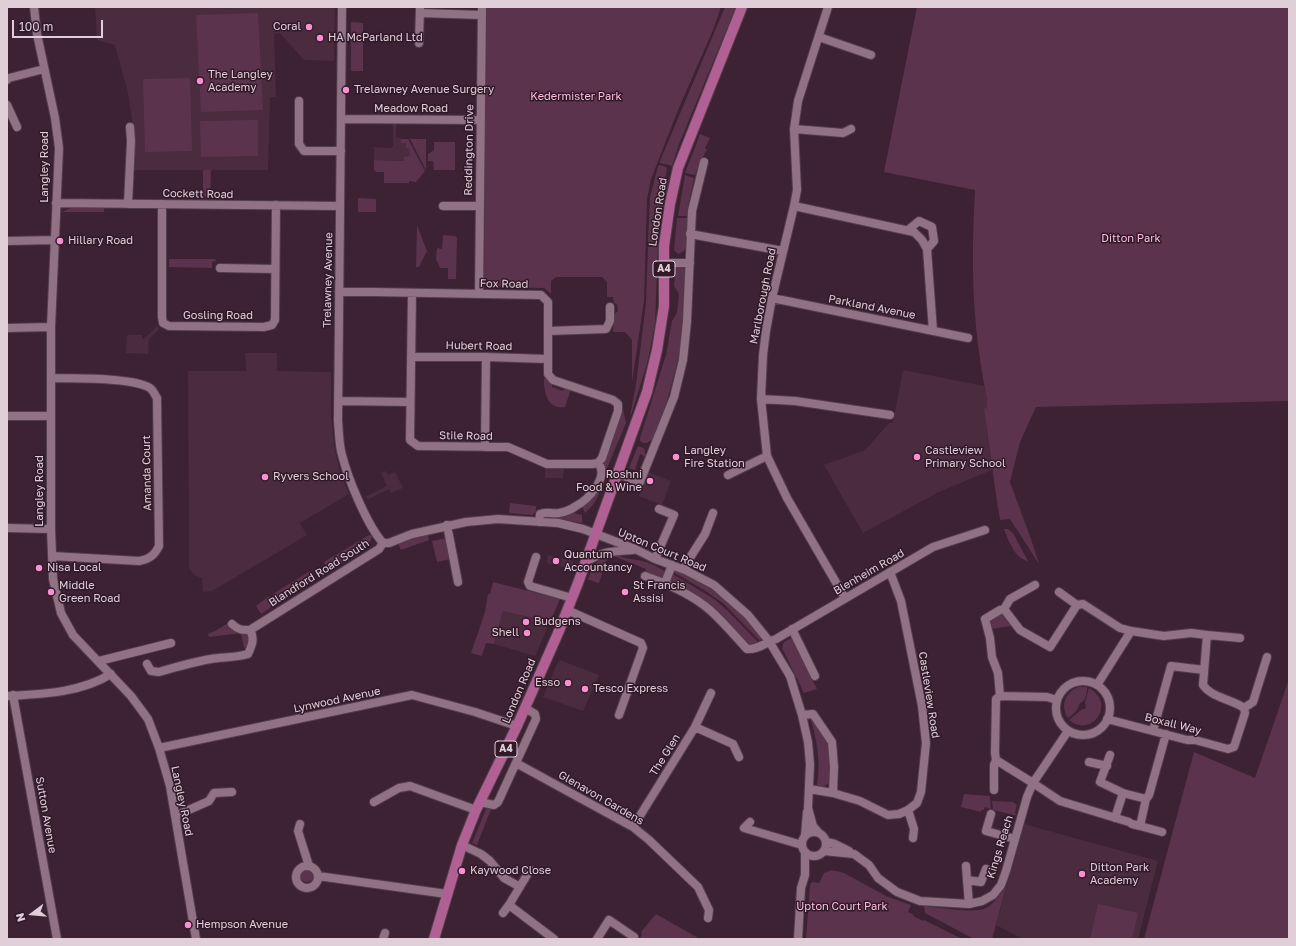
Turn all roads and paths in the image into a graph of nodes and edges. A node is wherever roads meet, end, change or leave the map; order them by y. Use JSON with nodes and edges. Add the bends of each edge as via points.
{"nodes":[{"id":1,"x":34,"y":7,"type":"edge"},
{"id":2,"x":342,"y":7,"type":"edge"},
{"id":3,"x":742,"y":7,"type":"edge"},
{"id":4,"x":828,"y":7,"type":"edge"},
{"id":5,"x":420,"y":10,"type":"edge"},
{"id":6,"x":482,"y":11,"type":"edge"},
{"id":7,"x":819,"y":37,"type":"junction"},
{"id":8,"x":419,"y":43,"type":"dead end"},
{"id":9,"x":871,"y":55,"type":"dead end"},
{"id":10,"x":44,"y":69,"type":"junction"},
{"id":11,"x":7,"y":80,"type":"edge"},
{"id":12,"x":299,"y":101,"type":"dead end"},
{"id":13,"x":7,"y":105,"type":"edge"},
{"id":14,"x":341,"y":120,"type":"junction"},
{"id":15,"x":480,"y":120,"type":"junction"},
{"id":16,"x":17,"y":127,"type":"dead end"},
{"id":17,"x":130,"y":128,"type":"dead end"},
{"id":18,"x":794,"y":128,"type":"junction"},
{"id":19,"x":851,"y":129,"type":"dead end"},
{"id":20,"x":340,"y":152,"type":"junction"},
{"id":21,"x":704,"y":162,"type":"dead end"},
{"id":22,"x":56,"y":203,"type":"junction"},
{"id":23,"x":128,"y":204,"type":"junction"},
{"id":24,"x":162,"y":204,"type":"junction"},
{"id":25,"x":276,"y":205,"type":"junction"},
{"id":26,"x":340,"y":206,"type":"junction"},
{"id":27,"x":443,"y":206,"type":"dead end"},
{"id":28,"x":480,"y":206,"type":"junction"},
{"id":29,"x":794,"y":206,"type":"junction"},
{"id":30,"x":908,"y":230,"type":"junction"},
{"id":31,"x":690,"y":234,"type":"junction"},
{"id":32,"x":54,"y":240,"type":"junction"},
{"id":33,"x":7,"y":241,"type":"edge"},
{"id":34,"x":927,"y":249,"type":"junction"},
{"id":35,"x":783,"y":251,"type":"junction"},
{"id":36,"x":664,"y":263,"type":"junction"},
{"id":37,"x":690,"y":263,"type":"junction"},
{"id":38,"x":220,"y":268,"type":"dead end"},
{"id":39,"x":275,"y":269,"type":"junction"},
{"id":40,"x":339,"y":292,"type":"junction"},
{"id":41,"x":412,"y":293,"type":"junction"},
{"id":42,"x":478,"y":294,"type":"junction"},
{"id":43,"x":772,"y":298,"type":"junction"},
{"id":44,"x":610,"y":307,"type":"dead end"},
{"id":45,"x":51,"y":327,"type":"junction"},
{"id":46,"x":7,"y":328,"type":"edge"},
{"id":47,"x":932,"y":330,"type":"junction"},
{"id":48,"x":548,"y":331,"type":"junction"},
{"id":49,"x":968,"y":338,"type":"dead end"},
{"id":50,"x":411,"y":357,"type":"junction"},
{"id":51,"x":486,"y":357,"type":"junction"},
{"id":52,"x":547,"y":359,"type":"junction"},
{"id":53,"x":51,"y":378,"type":"junction"},
{"id":54,"x":761,"y":399,"type":"junction"},
{"id":55,"x":338,"y":401,"type":"junction"},
{"id":56,"x":410,"y":402,"type":"junction"},
{"id":57,"x":890,"y":415,"type":"dead end"},
{"id":58,"x":7,"y":416,"type":"edge"},
{"id":59,"x":51,"y":416,"type":"junction"},
{"id":60,"x":485,"y":447,"type":"junction"},
{"id":61,"x":767,"y":456,"type":"junction"},
{"id":62,"x":598,"y":463,"type":"junction"},
{"id":63,"x":618,"y":474,"type":"junction"},
{"id":64,"x":728,"y":475,"type":"dead end"},
{"id":65,"x":659,"y":509,"type":"dead end"},
{"id":66,"x":713,"y":514,"type":"dead end"},
{"id":67,"x":539,"y":522,"type":"junction"},
{"id":68,"x":447,"y":525,"type":"junction"},
{"id":69,"x":7,"y":528,"type":"edge"},
{"id":70,"x":51,"y":529,"type":"junction"},
{"id":71,"x":985,"y":530,"type":"dead end"},
{"id":72,"x":595,"y":534,"type":"junction"},
{"id":73,"x":383,"y":543,"type":"junction"},
{"id":74,"x":635,"y":549,"type":"junction"},
{"id":75,"x":52,"y":556,"type":"junction"},
{"id":76,"x":536,"y":557,"type":"dead end"},
{"id":77,"x":656,"y":559,"type":"junction"},
{"id":78,"x":586,"y":562,"type":"junction"},
{"id":79,"x":672,"y":564,"type":"junction"},
{"id":80,"x":685,"y":570,"type":"junction"},
{"id":81,"x":890,"y":572,"type":"junction"},
{"id":82,"x":645,"y":576,"type":"dead end"},
{"id":83,"x":458,"y":582,"type":"dead end"},
{"id":84,"x":665,"y":583,"type":"junction"},
{"id":85,"x":1035,"y":585,"type":"dead end"},
{"id":86,"x":1059,"y":592,"type":"dead end"},
{"id":87,"x":572,"y":598,"type":"junction"},
{"id":88,"x":844,"y":598,"type":"junction"},
{"id":89,"x":1077,"y":605,"type":"junction"},
{"id":90,"x":1004,"y":609,"type":"junction"},
{"id":91,"x":567,"y":610,"type":"junction"},
{"id":92,"x":232,"y":624,"type":"dead end"},
{"id":93,"x":792,"y":629,"type":"junction"},
{"id":94,"x":250,"y":630,"type":"junction"},
{"id":95,"x":1131,"y":631,"type":"junction"},
{"id":96,"x":1207,"y":635,"type":"junction"},
{"id":97,"x":1240,"y":638,"type":"dead end"},
{"id":98,"x":768,"y":641,"type":"junction"},
{"id":99,"x":171,"y":643,"type":"dead end"},
{"id":100,"x":1267,"y":657,"type":"dead end"},
{"id":101,"x":99,"y":661,"type":"junction"},
{"id":102,"x":147,"y":664,"type":"dead end"},
{"id":103,"x":1204,"y":670,"type":"junction"},
{"id":104,"x":111,"y":674,"type":"junction"},
{"id":105,"x":815,"y":676,"type":"dead end"},
{"id":106,"x":1097,"y":685,"type":"junction"},
{"id":107,"x":711,"y":693,"type":"dead end"},
{"id":108,"x":10,"y":696,"type":"edge"},
{"id":109,"x":1000,"y":696,"type":"junction"},
{"id":110,"x":1057,"y":700,"type":"junction"},
{"id":111,"x":525,"y":708,"type":"junction"},
{"id":112,"x":1244,"y":708,"type":"junction"},
{"id":113,"x":619,"y":715,"type":"dead end"},
{"id":114,"x":802,"y":715,"type":"junction"},
{"id":115,"x":1108,"y":719,"type":"junction"},
{"id":116,"x":517,"y":726,"type":"junction"},
{"id":117,"x":695,"y":727,"type":"junction"},
{"id":118,"x":1068,"y":731,"type":"junction"},
{"id":119,"x":1153,"y":731,"type":"junction"},
{"id":120,"x":1166,"y":734,"type":"junction"},
{"id":121,"x":159,"y":748,"type":"junction"},
{"id":122,"x":1110,"y":755,"type":"dead end"},
{"id":123,"x":739,"y":757,"type":"dead end"},
{"id":124,"x":996,"y":760,"type":"junction"},
{"id":125,"x":1089,"y":762,"type":"dead end"},
{"id":126,"x":516,"y":763,"type":"junction"},
{"id":127,"x":1107,"y":766,"type":"junction"},
{"id":128,"x":1033,"y":783,"type":"junction"},
{"id":129,"x":809,"y":789,"type":"junction"},
{"id":130,"x":994,"y":790,"type":"dead end"},
{"id":131,"x":232,"y":792,"type":"dead end"},
{"id":132,"x":833,"y":793,"type":"junction"},
{"id":133,"x":1123,"y":793,"type":"junction"},
{"id":134,"x":1146,"y":799,"type":"junction"},
{"id":135,"x":374,"y":802,"type":"dead end"},
{"id":136,"x":478,"y":806,"type":"junction"},
{"id":137,"x":808,"y":808,"type":"junction"},
{"id":138,"x":908,"y":810,"type":"junction"},
{"id":139,"x":992,"y":814,"type":"dead end"},
{"id":140,"x":175,"y":816,"type":"junction"},
{"id":141,"x":1115,"y":818,"type":"junction"},
{"id":142,"x":750,"y":822,"type":"dead end"},
{"id":143,"x":300,"y":824,"type":"dead end"},
{"id":144,"x":1134,"y":824,"type":"junction"},
{"id":145,"x":633,"y":826,"type":"junction"},
{"id":146,"x":1162,"y":832,"type":"dead end"},
{"id":147,"x":819,"y":833,"type":"junction"},
{"id":148,"x":805,"y":836,"type":"junction"},
{"id":149,"x":913,"y":838,"type":"dead end"},
{"id":150,"x":1015,"y":839,"type":"junction"},
{"id":151,"x":826,"y":842,"type":"junction"},
{"id":152,"x":462,"y":845,"type":"junction"},
{"id":153,"x":804,"y":848,"type":"junction"},
{"id":154,"x":824,"y":851,"type":"junction"},
{"id":155,"x":854,"y":854,"type":"junction"},
{"id":156,"x":816,"y":856,"type":"junction"},
{"id":157,"x":309,"y":866,"type":"junction"},
{"id":158,"x":966,"y":866,"type":"dead end"},
{"id":159,"x":986,"y":869,"type":"dead end"},
{"id":160,"x":530,"y":870,"type":"dead end"},
{"id":161,"x":806,"y":875,"type":"junction"},
{"id":162,"x":318,"y":876,"type":"junction"},
{"id":163,"x":967,"y":880,"type":"junction"},
{"id":164,"x":520,"y":887,"type":"junction"},
{"id":165,"x":447,"y":894,"type":"junction"},
{"id":166,"x":969,"y":904,"type":"junction"},
{"id":167,"x":509,"y":905,"type":"junction"},
{"id":168,"x":502,"y":913,"type":"dead end"},
{"id":169,"x":708,"y":918,"type":"dead end"},
{"id":170,"x":634,"y":937,"type":"dead end"},
{"id":171,"x":57,"y":939,"type":"edge"},
{"id":172,"x":196,"y":939,"type":"edge"},
{"id":173,"x":434,"y":939,"type":"edge"},
{"id":174,"x":554,"y":939,"type":"edge"},
{"id":175,"x":597,"y":939,"type":"edge"},
{"id":176,"x":798,"y":939,"type":"edge"}],
"edges":[{"from":1,"to":10,"type":"street","name":"Langley Road"},
{"from":2,"to":14,"type":"street","name":"Trelawney Avenue"},
{"from":3,"to":36,"type":"main road","name":"London Road","number":"A4","via":[[678,168],[670,204]]},
{"from":4,"to":7,"type":"street","name":"Marlborough Road"},
{"from":5,"to":6,"type":"street"},
{"from":5,"to":8,"type":"street"},
{"from":6,"to":15,"type":"street","name":"Reddington Drive"},
{"from":7,"to":9,"type":"street"},
{"from":7,"to":18,"type":"street","name":"Marlborough Road","via":[[798,101]]},
{"from":10,"to":11,"type":"street"},
{"from":10,"to":22,"type":"street","name":"Langley Road","via":[[58,133]]},
{"from":12,"to":20,"type":"street","via":[[299,144],[304,151]]},
{"from":13,"to":16,"type":"street"},
{"from":14,"to":15,"type":"street","name":"Meadow Road"},
{"from":14,"to":20,"type":"street","name":"Trelawney Avenue"},
{"from":15,"to":28,"type":"street","name":"Reddington Drive"},
{"from":17,"to":23,"type":"street"},
{"from":18,"to":19,"type":"street","via":[[843,133]]},
{"from":18,"to":29,"type":"street","name":"Marlborough Road","via":[[797,190]]},
{"from":20,"to":26,"type":"street","name":"Trelawney Avenue"},
{"from":21,"to":31,"type":"street","via":[[692,211]]},
{"from":22,"to":23,"type":"street","name":"Cockett Road"},
{"from":22,"to":32,"type":"street","name":"Langley Road"},
{"from":23,"to":24,"type":"street","name":"Cockett Road"},
{"from":24,"to":25,"type":"street","name":"Cockett Road"},
{"from":24,"to":39,"type":"street","name":"Gosling Road","via":[[163,323],[169,326],[272,325],[275,320]]},
{"from":25,"to":26,"type":"street","name":"Cockett Road"},
{"from":25,"to":39,"type":"street","name":"Gosling Road"},
{"from":26,"to":40,"type":"street","name":"Trelawney Avenue"},
{"from":27,"to":28,"type":"street"},
{"from":28,"to":42,"type":"street","name":"Reddington Drive"},
{"from":29,"to":30,"type":"street"},
{"from":29,"to":35,"type":"street","name":"Marlborough Road"},
{"from":30,"to":34,"type":"street","via":[[922,240]]},
{"from":30,"to":34,"type":"street","via":[[919,221],[932,227],[934,241]]},
{"from":31,"to":35,"type":"street"},
{"from":31,"to":37,"type":"street"},
{"from":32,"to":33,"type":"street"},
{"from":32,"to":45,"type":"street","name":"Langley Road"},
{"from":34,"to":47,"type":"street"},
{"from":35,"to":43,"type":"street","name":"Marlborough Road"},
{"from":36,"to":37,"type":"street"},
{"from":36,"to":63,"type":"main road","name":"London Road","number":"A4","via":[[664,306],[658,350],[647,392]]},
{"from":37,"to":63,"type":"street","via":[[688,320],[683,360],[674,397],[640,482]]},
{"from":38,"to":39,"type":"street"},
{"from":40,"to":41,"type":"street","name":"Fox Road"},
{"from":40,"to":55,"type":"street","name":"Trelawney Avenue"},
{"from":41,"to":42,"type":"street","name":"Fox Road"},
{"from":41,"to":50,"type":"street","name":"Stile Road"},
{"from":42,"to":48,"type":"street","name":"Fox Road","via":[[541,295],[548,302]]},
{"from":43,"to":47,"type":"street","name":"Parkland Avenue"},
{"from":43,"to":54,"type":"street","name":"Marlborough Road","via":[[763,355]]},
{"from":44,"to":48,"type":"street","via":[[610,321],[606,329]]},
{"from":45,"to":46,"type":"street"},
{"from":45,"to":53,"type":"street","name":"Langley Road"},
{"from":47,"to":49,"type":"street","name":"Parkland Avenue"},
{"from":48,"to":52,"type":"street","name":"Fox Road"},
{"from":50,"to":51,"type":"street","name":"Hubert Road"},
{"from":50,"to":56,"type":"street","name":"Stile Road"},
{"from":51,"to":52,"type":"street","name":"Hubert Road"},
{"from":51,"to":60,"type":"street"},
{"from":52,"to":62,"type":"street","name":"Fox Road","via":[[548,374],[553,380],[613,400],[618,404],[618,411]]},
{"from":53,"to":59,"type":"street","name":"Langley Road"},
{"from":53,"to":75,"type":"street","name":"Amanda Court","via":[[115,380],[142,384],[151,389],[157,398],[159,546],[154,555],[139,561]]},
{"from":54,"to":57,"type":"street","via":[[795,401]]},
{"from":54,"to":61,"type":"street","name":"Marlborough Road"},
{"from":55,"to":56,"type":"street"},
{"from":55,"to":73,"type":"street","name":"Trelawney Avenue","via":[[342,454],[348,476],[374,531]]},
{"from":56,"to":60,"type":"street","name":"Stile Road","via":[[410,440],[418,446]]},
{"from":58,"to":59,"type":"street"},
{"from":59,"to":70,"type":"street","name":"Langley Road"},
{"from":60,"to":62,"type":"street","name":"Stile Road","via":[[508,447],[547,464]]},
{"from":61,"to":64,"type":"street"},
{"from":61,"to":88,"type":"street","name":"Marlborough Road","via":[[787,498]]},
{"from":62,"to":67,"type":"street","via":[[601,479],[593,491],[577,506],[558,513],[543,512],[540,514]]},
{"from":63,"to":72,"type":"main road","name":"London Road","number":"A4"},
{"from":65,"to":77,"type":"street","via":[[674,515]]},
{"from":66,"to":80,"type":"street"},
{"from":67,"to":68,"type":"street","name":"Blandford Road South","via":[[498,519]]},
{"from":67,"to":72,"type":"street","name":"Blandford Road South","via":[[568,525]]},
{"from":68,"to":73,"type":"street","name":"Blandford Road South"},
{"from":68,"to":83,"type":"street"},
{"from":69,"to":70,"type":"street"},
{"from":70,"to":75,"type":"street","name":"Langley Road"},
{"from":71,"to":81,"type":"street","name":"Blenheim Road","via":[[933,547]]},
{"from":72,"to":74,"type":"street","name":"Upton Court Road"},
{"from":72,"to":78,"type":"main road","name":"London Road","number":"A4"},
{"from":73,"to":94,"type":"street","name":"Blandford Road South","via":[[379,549]]},
{"from":74,"to":77,"type":"street","name":"Upton Court Road"},
{"from":74,"to":78,"type":"street","via":[[603,553]]},
{"from":75,"to":101,"type":"street","name":"Langley Road","via":[[53,578],[61,613],[74,635]]},
{"from":76,"to":87,"type":"street","via":[[528,582],[530,586]]},
{"from":77,"to":79,"type":"street","name":"Upton Court Road"},
{"from":78,"to":87,"type":"main road","name":"London Road","number":"A4"},
{"from":79,"to":80,"type":"street","name":"Upton Court Road"},
{"from":79,"to":84,"type":"street"},
{"from":80,"to":98,"type":"street","name":"Upton Court Road","via":[[714,585],[748,615]]},
{"from":81,"to":88,"type":"street","name":"Blenheim Road"},
{"from":81,"to":138,"type":"street","name":"Castleview Road","via":[[901,602],[922,706],[926,743],[921,792],[916,803]]},
{"from":82,"to":84,"type":"street"},
{"from":84,"to":98,"type":"street","via":[[684,592],[710,610],[748,649],[754,649]]},
{"from":85,"to":90,"type":"street","via":[[1010,599]]},
{"from":86,"to":89,"type":"street"},
{"from":87,"to":91,"type":"main road","name":"London Road","number":"A4"},
{"from":88,"to":93,"type":"street","name":"Blenheim Road"},
{"from":89,"to":90,"type":"street","via":[[1050,648],[1020,630]]},
{"from":89,"to":95,"type":"street","via":[[1083,604],[1120,628]]},
{"from":90,"to":109,"type":"street","via":[[985,619],[998,673]]},
{"from":91,"to":111,"type":"main road","name":"London Road","number":"A4"},
{"from":91,"to":113,"type":"street","via":[[641,643],[643,648]]},
{"from":92,"to":94,"type":"street","via":[[242,630]]},
{"from":93,"to":98,"type":"street","name":"Blenheim Road"},
{"from":93,"to":105,"type":"street"},
{"from":94,"to":102,"type":"street","via":[[253,644],[248,654],[209,659],[159,672],[151,671]]},
{"from":95,"to":96,"type":"street","via":[[1164,636],[1191,633]]},
{"from":95,"to":106,"type":"street"},
{"from":96,"to":97,"type":"street"},
{"from":96,"to":103,"type":"street"},
{"from":98,"to":114,"type":"street","name":"Upton Court Road","via":[[790,676]]},
{"from":99,"to":101,"type":"street"},
{"from":100,"to":112,"type":"street","via":[[1253,702]]},
{"from":101,"to":104,"type":"street","name":"Langley Road"},
{"from":103,"to":112,"type":"street","via":[[1205,689]]},
{"from":103,"to":119,"type":"street","via":[[1171,666]]},
{"from":104,"to":108,"type":"street","via":[[87,685],[56,693]]},
{"from":104,"to":121,"type":"street","name":"Langley Road","via":[[148,719]]},
{"from":106,"to":110,"type":"street","via":[[1081,681],[1073,683],[1066,687]]},
{"from":106,"to":115,"type":"street","via":[[1103,690],[1110,704]]},
{"from":107,"to":117,"type":"street","name":"The Glen"},
{"from":108,"to":171,"type":"street","name":"Sutton Avenue"},
{"from":109,"to":110,"type":"street","via":[[1047,697]]},
{"from":109,"to":124,"type":"street","via":[[996,699]]},
{"from":110,"to":118,"type":"street","via":[[1057,714]]},
{"from":111,"to":116,"type":"main road","name":"London Road","number":"A4"},
{"from":111,"to":126,"type":"street","via":[[535,714],[536,719]]},
{"from":112,"to":120,"type":"street","name":"Boxall Way","via":[[1245,713],[1234,747],[1228,749]]},
{"from":114,"to":129,"type":"street","name":"Upton Court Road","via":[[808,742]]},
{"from":114,"to":132,"type":"street","via":[[813,714],[832,742]]},
{"from":115,"to":118,"type":"street","via":[[1102,727],[1086,735]]},
{"from":115,"to":119,"type":"street","name":"Boxall Way"},
{"from":116,"to":121,"type":"street","name":"Lynwood Avenue","via":[[412,695]]},
{"from":116,"to":136,"type":"main road","name":"London Road","number":"A4"},
{"from":117,"to":123,"type":"street","via":[[733,744]]},
{"from":117,"to":145,"type":"street","name":"The Glen"},
{"from":118,"to":128,"type":"street","name":"Kings Reach"},
{"from":119,"to":120,"type":"street","name":"Boxall Way"},
{"from":120,"to":134,"type":"street"},
{"from":121,"to":140,"type":"street","name":"Langley Road","via":[[170,786]]},
{"from":122,"to":127,"type":"street"},
{"from":124,"to":128,"type":"street"},
{"from":124,"to":130,"type":"street"},
{"from":125,"to":127,"type":"street"},
{"from":126,"to":136,"type":"street","via":[[498,802],[494,805]]},
{"from":126,"to":145,"type":"street","name":"Glenavon Gardens"},
{"from":127,"to":133,"type":"street","via":[[1100,782]]},
{"from":128,"to":141,"type":"street","via":[[1060,801]]},
{"from":128,"to":150,"type":"street","name":"Kings Reach"},
{"from":129,"to":132,"type":"street"},
{"from":129,"to":137,"type":"street","name":"Upton Court Road"},
{"from":131,"to":140,"type":"street","via":[[214,793],[209,801]]},
{"from":132,"to":138,"type":"street","via":[[860,801],[888,815]]},
{"from":133,"to":134,"type":"street"},
{"from":133,"to":141,"type":"street"},
{"from":134,"to":144,"type":"street"},
{"from":135,"to":136,"type":"street","via":[[399,788],[410,786]]},
{"from":136,"to":152,"type":"main road","name":"London Road","number":"A4"},
{"from":137,"to":147,"type":"street","name":"Upton Court Road","via":[[813,826]]},
{"from":137,"to":148,"type":"street"},
{"from":138,"to":149,"type":"street","via":[[914,829]]},
{"from":139,"to":150,"type":"street","via":[[986,831]]},
{"from":140,"to":172,"type":"street","name":"Langley Road"},
{"from":141,"to":144,"type":"street"},
{"from":142,"to":153,"type":"street","via":[[744,828]]},
{"from":143,"to":157,"type":"street","via":[[298,831]]},
{"from":144,"to":146,"type":"street"},
{"from":145,"to":169,"type":"street","name":"Glenavon Gardens","via":[[698,887],[709,910]]},
{"from":147,"to":148,"type":"street","via":[[811,832]]},
{"from":147,"to":151,"type":"street"},
{"from":148,"to":153,"type":"street"},
{"from":150,"to":166,"type":"street","name":"Kings Reach","via":[[1001,885],[993,895]]},
{"from":151,"to":154,"type":"street"},
{"from":151,"to":155,"type":"street","name":"Kings Reach"},
{"from":152,"to":164,"type":"street","via":[[481,854],[504,878]]},
{"from":152,"to":165,"type":"main road","name":"London Road","number":"A4"},
{"from":153,"to":156,"type":"street","via":[[808,854]]},
{"from":153,"to":161,"type":"street"},
{"from":154,"to":155,"type":"street"},
{"from":154,"to":156,"type":"street"},
{"from":155,"to":166,"type":"street","name":"Kings Reach","via":[[869,865],[878,878],[897,892],[920,901]]},
{"from":156,"to":161,"type":"street"},
{"from":157,"to":162,"type":"street"},
{"from":157,"to":162,"type":"street","via":[[301,867],[296,872],[297,883],[303,888],[310,888],[316,883]]},
{"from":158,"to":163,"type":"street"},
{"from":159,"to":163,"type":"street","via":[[981,882]]},
{"from":160,"to":164,"type":"street"},
{"from":161,"to":176,"type":"street","via":[[801,888]]},
{"from":162,"to":165,"type":"street"},
{"from":163,"to":166,"type":"street"},
{"from":164,"to":167,"type":"street"},
{"from":165,"to":173,"type":"main road","name":"London Road","number":"A4"},
{"from":167,"to":168,"type":"street"},
{"from":167,"to":174,"type":"street"},
{"from":170,"to":175,"type":"street","via":[[609,920]]}]}
